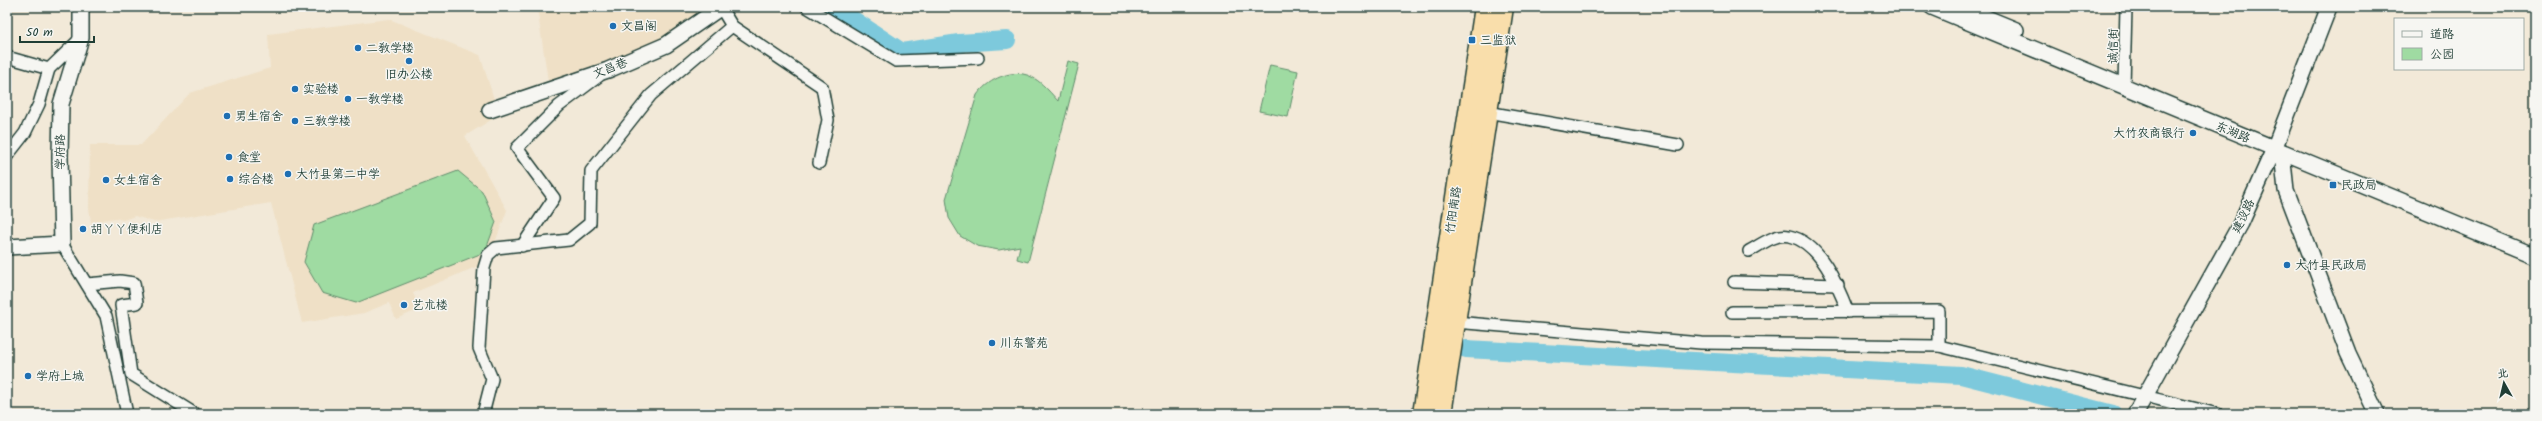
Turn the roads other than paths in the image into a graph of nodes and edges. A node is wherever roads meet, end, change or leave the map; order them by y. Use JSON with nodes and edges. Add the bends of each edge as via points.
{"nodes":[{"id":1,"x":81,"y":7,"type":"edge"},
{"id":2,"x":807,"y":7,"type":"edge"},
{"id":3,"x":1485,"y":7,"type":"edge"},
{"id":4,"x":1503,"y":7,"type":"edge"},
{"id":5,"x":1932,"y":7,"type":"edge"},
{"id":6,"x":1960,"y":7,"type":"edge"},
{"id":7,"x":2126,"y":7,"type":"edge"},
{"id":8,"x":2329,"y":7,"type":"edge"},
{"id":9,"x":2339,"y":7,"type":"edge"},
{"id":10,"x":721,"y":8,"type":"edge"},
{"id":11,"x":732,"y":26,"type":"junction"},
{"id":12,"x":81,"y":38,"type":"junction"},
{"id":13,"x":7,"y":57,"type":"edge"},
{"id":14,"x":978,"y":58,"type":"dead end"},
{"id":15,"x":49,"y":69,"type":"junction"},
{"id":16,"x":608,"y":70,"type":"junction"},
{"id":17,"x":2125,"y":81,"type":"junction"},
{"id":18,"x":490,"y":110,"type":"dead end"},
{"id":19,"x":1487,"y":112,"type":"junction"},
{"id":20,"x":1678,"y":145,"type":"dead end"},
{"id":21,"x":2280,"y":147,"type":"junction"},
{"id":22,"x":7,"y":156,"type":"edge"},
{"id":23,"x":819,"y":163,"type":"dead end"},
{"id":24,"x":62,"y":244,"type":"junction"},
{"id":25,"x":522,"y":246,"type":"junction"},
{"id":26,"x":7,"y":247,"type":"edge"},
{"id":27,"x":2535,"y":247,"type":"edge"},
{"id":28,"x":1749,"y":251,"type":"dead end"},
{"id":29,"x":2535,"y":256,"type":"edge"},
{"id":30,"x":1734,"y":282,"type":"dead end"},
{"id":31,"x":87,"y":284,"type":"junction"},
{"id":32,"x":1838,"y":285,"type":"junction"},
{"id":33,"x":1732,"y":312,"type":"dead end"},
{"id":34,"x":1848,"y":312,"type":"junction"},
{"id":35,"x":1455,"y":322,"type":"junction"},
{"id":36,"x":1940,"y":346,"type":"junction"},
{"id":37,"x":2144,"y":406,"type":"edge"},
{"id":38,"x":127,"y":414,"type":"edge"},
{"id":39,"x":195,"y":414,"type":"edge"},
{"id":40,"x":483,"y":414,"type":"edge"},
{"id":41,"x":1423,"y":414,"type":"edge"},
{"id":42,"x":1441,"y":414,"type":"edge"},
{"id":43,"x":2218,"y":414,"type":"edge"},
{"id":44,"x":2377,"y":414,"type":"edge"}],
"edges":[{"from":1,"to":12,"type":"street","name":"学府路"},
{"from":2,"to":14,"type":"street","via":[[896,61]]},
{"from":3,"to":41,"type":"highway","name":"竹阳南路"},
{"from":4,"to":19,"type":"highway","name":"竹阳南路"},
{"from":5,"to":17,"type":"street","name":"东湖路"},
{"from":6,"to":17,"type":"street","name":"东湖路"},
{"from":7,"to":17,"type":"street","name":"诚信街"},
{"from":8,"to":21,"type":"street","name":"建设路"},
{"from":9,"to":21,"type":"street","name":"建设路"},
{"from":10,"to":11,"type":"street"},
{"from":10,"to":16,"type":"street","name":"文昌巷","via":[[666,45]]},
{"from":11,"to":23,"type":"street","via":[[822,87],[828,120]]},
{"from":11,"to":25,"type":"street","via":[[651,94],[591,171],[590,223],[569,240]]},
{"from":12,"to":15,"type":"street"},
{"from":12,"to":24,"type":"street","name":"学府路","via":[[61,104]]},
{"from":13,"to":15,"type":"street"},
{"from":15,"to":22,"type":"street","via":[[39,104],[25,133]]},
{"from":16,"to":18,"type":"street","name":"文昌巷"},
{"from":16,"to":25,"type":"street","via":[[559,106],[517,148],[554,198]]},
{"from":17,"to":21,"type":"street","name":"东湖路"},
{"from":19,"to":20,"type":"street"},
{"from":19,"to":35,"type":"highway","name":"竹阳南路"},
{"from":21,"to":27,"type":"street","name":"东湖路"},
{"from":21,"to":29,"type":"street","name":"东湖路"},
{"from":21,"to":37,"type":"street","name":"建设路"},
{"from":21,"to":44,"type":"street","via":[[2288,197],[2348,353]]},
{"from":24,"to":26,"type":"street"},
{"from":24,"to":31,"type":"street"},
{"from":25,"to":40,"type":"street","via":[[496,248],[488,256],[484,268],[478,348],[492,379]]},
{"from":28,"to":32,"type":"street","via":[[1772,239],[1789,236],[1815,250]]},
{"from":30,"to":32,"type":"street"},
{"from":31,"to":38,"type":"street","via":[[106,316]]},
{"from":31,"to":39,"type":"street","via":[[120,281],[134,283],[137,303],[121,305],[131,374]]},
{"from":32,"to":34,"type":"street"},
{"from":33,"to":34,"type":"street"},
{"from":34,"to":36,"type":"street","via":[[1939,311]]},
{"from":35,"to":36,"type":"street","via":[[1702,343]]},
{"from":35,"to":42,"type":"highway","name":"竹阳南路"},
{"from":36,"to":37,"type":"street"},
{"from":37,"to":43,"type":"street"}]}
